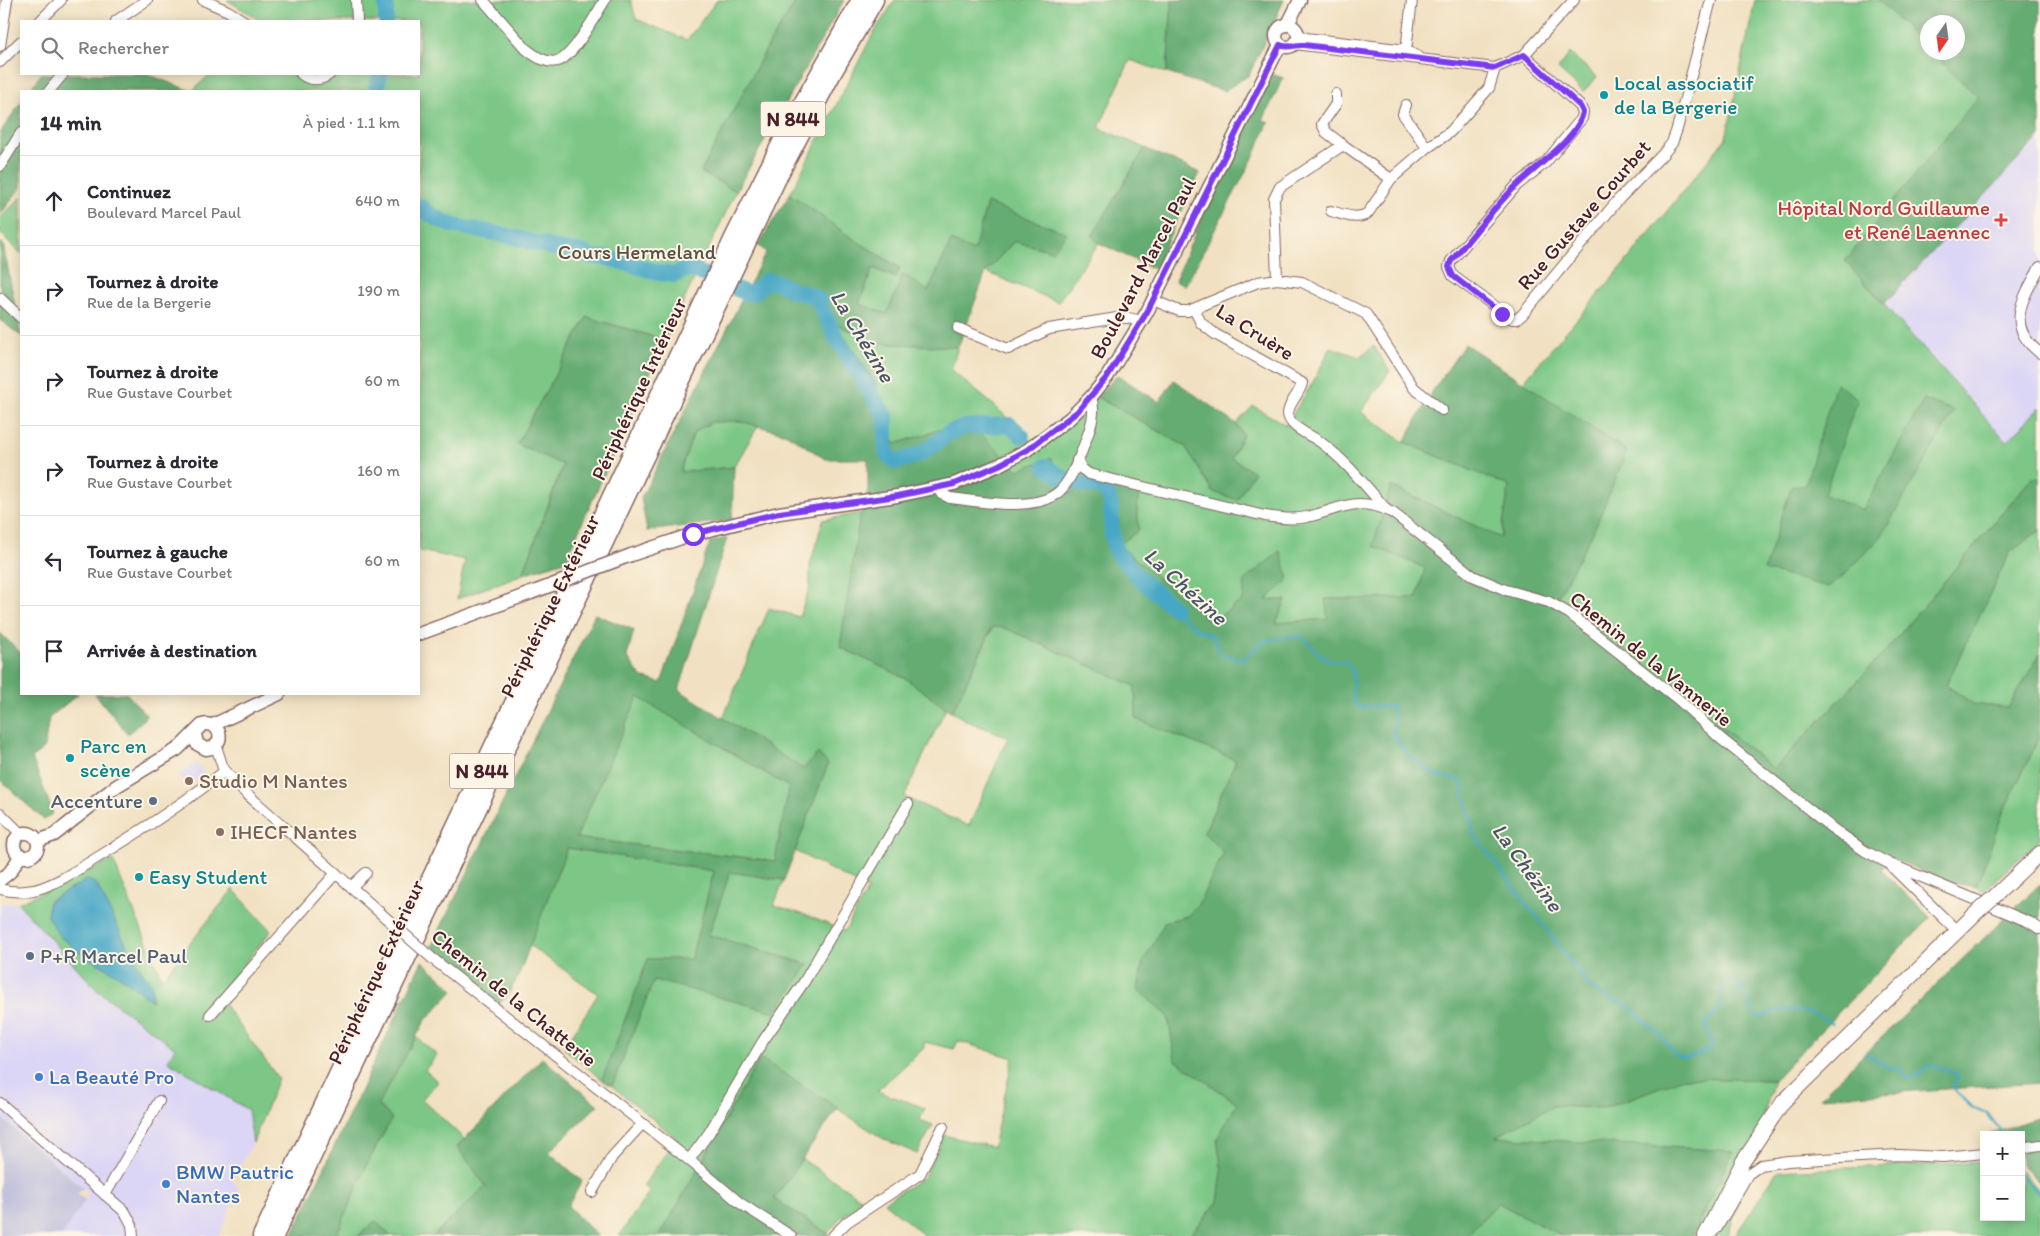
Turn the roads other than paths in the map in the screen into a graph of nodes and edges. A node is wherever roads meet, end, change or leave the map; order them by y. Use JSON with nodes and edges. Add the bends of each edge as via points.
{"nodes":[{"id":1,"x":7,"y":0,"type":"edge"},
{"id":2,"x":62,"y":0,"type":"edge"},
{"id":3,"x":147,"y":0,"type":"edge"},
{"id":4,"x":203,"y":0,"type":"edge"},
{"id":5,"x":356,"y":0,"type":"edge"},
{"id":6,"x":483,"y":0,"type":"edge"},
{"id":7,"x":605,"y":0,"type":"edge"},
{"id":8,"x":860,"y":0,"type":"edge"},
{"id":9,"x":875,"y":0,"type":"edge"},
{"id":10,"x":1300,"y":0,"type":"edge"},
{"id":11,"x":1412,"y":0,"type":"edge"},
{"id":12,"x":1574,"y":0,"type":"edge"},
{"id":13,"x":1711,"y":0,"type":"edge"},
{"id":14,"x":41,"y":20,"type":"edge"},
{"id":15,"x":117,"y":20,"type":"edge"},
{"id":16,"x":242,"y":20,"type":"edge"},
{"id":17,"x":357,"y":20,"type":"edge"},
{"id":18,"x":1288,"y":24,"type":"junction"},
{"id":19,"x":1296,"y":39,"type":"junction"},
{"id":20,"x":20,"y":41,"type":"edge"},
{"id":21,"x":1280,"y":45,"type":"junction"},
{"id":22,"x":0,"y":46,"type":"edge"},
{"id":23,"x":1406,"y":50,"type":"junction"},
{"id":24,"x":1524,"y":55,"type":"junction"},
{"id":25,"x":1427,"y":61,"type":"junction"},
{"id":26,"x":0,"y":62,"type":"edge"},
{"id":27,"x":1495,"y":68,"type":"junction"},
{"id":28,"x":62,"y":75,"type":"edge"},
{"id":29,"x":303,"y":75,"type":"edge"},
{"id":30,"x":328,"y":75,"type":"edge"},
{"id":31,"x":50,"y":90,"type":"edge"},
{"id":32,"x":1336,"y":94,"type":"dead end"},
{"id":33,"x":1406,"y":105,"type":"dead end"},
{"id":34,"x":20,"y":136,"type":"edge"},
{"id":35,"x":1343,"y":146,"type":"junction"},
{"id":36,"x":1426,"y":148,"type":"junction"},
{"id":37,"x":0,"y":166,"type":"edge"},
{"id":38,"x":1391,"y":179,"type":"junction"},
{"id":39,"x":1331,"y":212,"type":"dead end"},
{"id":40,"x":741,"y":239,"type":"junction"},
{"id":41,"x":2040,"y":267,"type":"edge"},
{"id":42,"x":1277,"y":279,"type":"junction"},
{"id":43,"x":0,"y":298,"type":"edge"},
{"id":44,"x":1153,"y":300,"type":"junction"},
{"id":45,"x":708,"y":309,"type":"junction"},
{"id":46,"x":1194,"y":309,"type":"junction"},
{"id":47,"x":20,"y":317,"type":"edge"},
{"id":48,"x":1142,"y":321,"type":"junction"},
{"id":49,"x":958,"y":328,"type":"dead end"},
{"id":50,"x":2040,"y":353,"type":"edge"},
{"id":51,"x":1092,"y":396,"type":"junction"},
{"id":52,"x":1442,"y":410,"type":"dead end"},
{"id":53,"x":1077,"y":460,"type":"junction"},
{"id":54,"x":937,"y":488,"type":"junction"},
{"id":55,"x":1386,"y":510,"type":"junction"},
{"id":56,"x":420,"y":634,"type":"edge"},
{"id":57,"x":277,"y":695,"type":"edge"},
{"id":58,"x":213,"y":725,"type":"junction"},
{"id":59,"x":196,"y":739,"type":"junction"},
{"id":60,"x":216,"y":746,"type":"junction"},
{"id":61,"x":225,"y":771,"type":"junction"},
{"id":62,"x":908,"y":804,"type":"dead end"},
{"id":63,"x":0,"y":813,"type":"edge"},
{"id":64,"x":21,"y":834,"type":"junction"},
{"id":65,"x":38,"y":841,"type":"junction"},
{"id":66,"x":2040,"y":853,"type":"edge"},
{"id":67,"x":21,"y":856,"type":"junction"},
{"id":68,"x":1888,"y":863,"type":"junction"},
{"id":69,"x":336,"y":873,"type":"junction"},
{"id":70,"x":366,"y":873,"type":"dead end"},
{"id":71,"x":0,"y":880,"type":"edge"},
{"id":72,"x":352,"y":887,"type":"junction"},
{"id":73,"x":0,"y":889,"type":"edge"},
{"id":74,"x":2040,"y":928,"type":"edge"},
{"id":75,"x":1957,"y":931,"type":"junction"},
{"id":76,"x":210,"y":1015,"type":"dead end"},
{"id":77,"x":159,"y":1101,"type":"dead end"},
{"id":78,"x":0,"y":1103,"type":"edge"},
{"id":79,"x":642,"y":1124,"type":"junction"},
{"id":80,"x":943,"y":1127,"type":"dead end"},
{"id":81,"x":2040,"y":1145,"type":"edge"},
{"id":82,"x":2025,"y":1147,"type":"edge"},
{"id":83,"x":1980,"y":1153,"type":"edge"},
{"id":84,"x":689,"y":1160,"type":"junction"},
{"id":85,"x":592,"y":1192,"type":"dead end"},
{"id":86,"x":105,"y":1195,"type":"junction"},
{"id":87,"x":133,"y":1236,"type":"edge"},
{"id":88,"x":261,"y":1236,"type":"edge"},
{"id":89,"x":275,"y":1236,"type":"edge"},
{"id":90,"x":791,"y":1236,"type":"edge"},
{"id":91,"x":834,"y":1236,"type":"edge"},
{"id":92,"x":1706,"y":1236,"type":"edge"}],
"edges":[{"from":1,"to":22,"type":"street"},
{"from":2,"to":14,"type":"street"},
{"from":3,"to":15,"type":"street"},
{"from":4,"to":16,"type":"street"},
{"from":5,"to":17,"type":"street"},
{"from":6,"to":7,"type":"street","via":[[530,53],[546,61],[558,61],[568,55]]},
{"from":8,"to":40,"type":"highway","name":"Périphérique Intérieur","number":"N 844","via":[[790,125]]},
{"from":9,"to":40,"type":"highway","number":"N 844"},
{"from":10,"to":18,"type":"street"},
{"from":11,"to":23,"type":"street"},
{"from":12,"to":24,"type":"street"},
{"from":13,"to":24,"type":"street","name":"Rue Gustave Courbet","via":[[1672,143],[1522,315],[1512,320],[1453,276],[1449,267],[1517,185],[1546,162],[1582,118],[1580,106]]},
{"from":18,"to":19,"type":"street","via":[[1295,27]]},
{"from":18,"to":21,"type":"street","via":[[1276,32]]},
{"from":19,"to":21,"type":"street","via":[[1287,47]]},
{"from":19,"to":23,"type":"street"},
{"from":19,"to":25,"type":"street"},
{"from":20,"to":26,"type":"street"},
{"from":21,"to":44,"type":"street","name":"Boulevard Marcel Paul"},
{"from":23,"to":25,"type":"street"},
{"from":24,"to":27,"type":"street"},
{"from":25,"to":27,"type":"street"},
{"from":27,"to":36,"type":"street","via":[[1489,88],[1450,132]]},
{"from":28,"to":31,"type":"street"},
{"from":29,"to":30,"type":"street","via":[[314,80]]},
{"from":32,"to":35,"type":"street","via":[[1336,104],[1322,124],[1326,132]]},
{"from":33,"to":36,"type":"street","via":[[1403,114]]},
{"from":34,"to":37,"type":"street"},
{"from":35,"to":38,"type":"street"},
{"from":35,"to":42,"type":"street","via":[[1280,187],[1274,199]]},
{"from":36,"to":38,"type":"street"},
{"from":38,"to":39,"type":"street","via":[[1363,217]]},
{"from":40,"to":45,"type":"highway","name":"Périphérique Intérieur","number":"N 844"},
{"from":41,"to":50,"type":"street","via":[[2022,300],[2018,316],[2027,341]]},
{"from":42,"to":46,"type":"street","via":[[1258,282]]},
{"from":42,"to":52,"type":"street","via":[[1302,282],[1366,314],[1414,388]]},
{"from":43,"to":47,"type":"street"},
{"from":44,"to":46,"type":"street","via":[[1180,311]]},
{"from":44,"to":48,"type":"street","name":"Boulevard Marcel Paul"},
{"from":45,"to":88,"type":"highway","name":"Périphérique Intérieur","number":"N 844"},
{"from":45,"to":89,"type":"highway","name":"Périphérique Extérieur","number":"N 844"},
{"from":46,"to":55,"type":"street","name":"La Cruère","via":[[1201,323],[1215,334],[1302,383],[1289,407],[1291,423],[1325,445]]},
{"from":48,"to":49,"type":"street","via":[[1117,318],[1049,330],[1008,349]]},
{"from":48,"to":51,"type":"street","name":"Boulevard Marcel Paul"},
{"from":51,"to":53,"type":"street","via":[[1093,421]]},
{"from":51,"to":54,"type":"street","name":"Boulevard Marcel Paul","via":[[1077,412],[1027,450],[999,465]]},
{"from":53,"to":54,"type":"street","via":[[1065,485],[1056,494],[1034,503],[950,498]]},
{"from":53,"to":55,"type":"street","name":"Chemin de la Vannerie","via":[[1089,474],[1279,518],[1307,517],[1364,503]]},
{"from":54,"to":56,"type":"street","name":"Boulevard Marcel Paul","bridge":true,"via":[[779,513],[693,534]]},
{"from":55,"to":68,"type":"street","name":"Chemin de la Vannerie","via":[[1473,576],[1506,590],[1549,602],[1570,614],[1832,828]]},
{"from":57,"to":58,"type":"street"},
{"from":58,"to":59,"type":"street","via":[[202,725]]},
{"from":58,"to":60,"type":"street","via":[[220,735]]},
{"from":59,"to":60,"type":"street","via":[[206,749]]},
{"from":59,"to":65,"type":"street","via":[[115,787],[54,835]]},
{"from":60,"to":61,"type":"street","name":"Chemin de la Chatterie"},
{"from":61,"to":69,"type":"street","name":"Chemin de la Chatterie"},
{"from":61,"to":73,"type":"street","via":[[180,806],[48,885],[35,890]]},
{"from":62,"to":84,"type":"street","via":[[804,982]]},
{"from":63,"to":64,"type":"street"},
{"from":64,"to":65,"type":"street","via":[[31,834]]},
{"from":64,"to":67,"type":"street","via":[[15,842]]},
{"from":65,"to":67,"type":"street","via":[[34,854]]},
{"from":66,"to":75,"type":"main road","bridge":true},
{"from":67,"to":71,"type":"street"},
{"from":68,"to":74,"type":"street","name":"Chemin de la Vannerie"},
{"from":68,"to":75,"type":"street"},
{"from":69,"to":72,"type":"street","name":"Chemin de la Chatterie"},
{"from":69,"to":76,"type":"street"},
{"from":70,"to":72,"type":"street"},
{"from":72,"to":79,"type":"street","name":"Chemin de la Chatterie","bridge":true,"via":[[433,959]]},
{"from":75,"to":92,"type":"main road","via":[[1783,1102],[1742,1163]]},
{"from":77,"to":86,"type":"street"},
{"from":78,"to":86,"type":"street"},
{"from":79,"to":84,"type":"street","name":"Chemin de la Chatterie"},
{"from":79,"to":85,"type":"street","via":[[612,1158]]},
{"from":80,"to":91,"type":"street","via":[[920,1174],[847,1222]]},
{"from":81,"to":82,"type":"street"},
{"from":83,"to":92,"type":"street","via":[[1840,1158],[1761,1165],[1748,1174],[1717,1228]]},
{"from":84,"to":90,"type":"street","name":"Chemin de la Chatterie","via":[[740,1203]]},
{"from":86,"to":87,"type":"street","via":[[124,1212],[132,1225]]}]}
